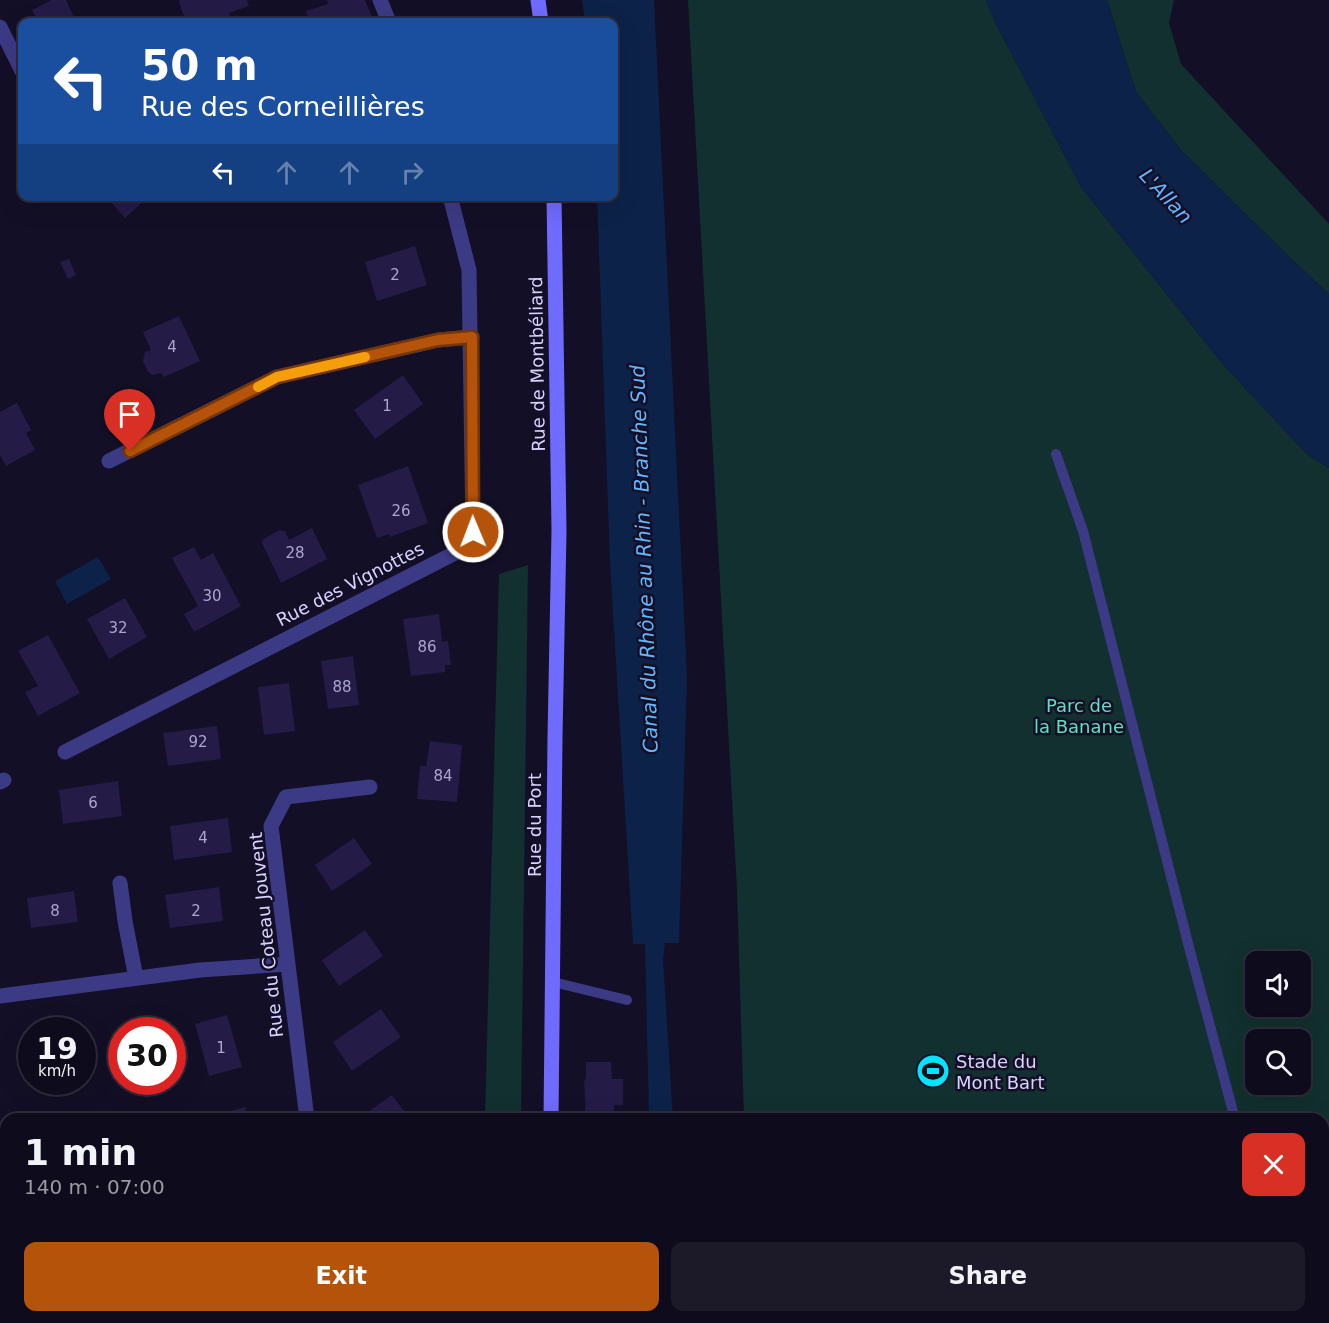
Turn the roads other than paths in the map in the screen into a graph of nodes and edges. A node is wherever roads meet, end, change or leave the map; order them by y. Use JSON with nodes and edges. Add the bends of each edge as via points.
{"nodes":[{"id":1,"x":380,"y":0,"type":"edge"},
{"id":2,"x":538,"y":0,"type":"edge"},
{"id":3,"x":387,"y":18,"type":"edge"},
{"id":4,"x":540,"y":18,"type":"edge"},
{"id":5,"x":0,"y":27,"type":"edge"},
{"id":6,"x":18,"y":63,"type":"edge"},
{"id":7,"x":451,"y":201,"type":"edge"},
{"id":8,"x":554,"y":201,"type":"edge"},
{"id":9,"x":472,"y":337,"type":"junction"},
{"id":10,"x":1056,"y":454,"type":"dead end"},
{"id":11,"x":109,"y":461,"type":"dead end"},
{"id":12,"x":559,"y":531,"type":"joint"},
{"id":13,"x":64,"y":752,"type":"dead end"},
{"id":14,"x":370,"y":787,"type":"dead end"},
{"id":15,"x":120,"y":883,"type":"dead end"},
{"id":16,"x":288,"y":964,"type":"junction"},
{"id":17,"x":136,"y":978,"type":"junction"},
{"id":18,"x":553,"y":982,"type":"junction"},
{"id":19,"x":0,"y":996,"type":"edge"},
{"id":20,"x":627,"y":1000,"type":"dead end"},
{"id":21,"x":306,"y":1113,"type":"edge"},
{"id":22,"x":551,"y":1113,"type":"edge"},
{"id":23,"x":1233,"y":1113,"type":"edge"}],
"edges":[{"from":1,"to":3,"type":"street"},
{"from":2,"to":4,"type":"main road"},
{"from":5,"to":6,"type":"street"},
{"from":7,"to":9,"type":"street","name":"Rue des Vignottes","via":[[469,270]]},
{"from":8,"to":12,"type":"main road","name":"Rue de Montbéliard"},
{"from":9,"to":11,"type":"street","via":[[438,340],[277,377]]},
{"from":9,"to":13,"type":"street","name":"Rue des Vignottes","via":[[473,532],[467,544]]},
{"from":10,"to":23,"type":"lane","via":[[1083,531]]},
{"from":12,"to":18,"type":"main road","name":"Rue du Port"},
{"from":14,"to":16,"type":"street","name":"Rue du Coteau Jouvent","via":[[286,797],[271,826]]},
{"from":15,"to":17,"type":"street"},
{"from":16,"to":17,"type":"street"},
{"from":16,"to":21,"type":"street","name":"Rue du Coteau Jouvent"},
{"from":17,"to":19,"type":"street"},
{"from":18,"to":20,"type":"lane"},
{"from":18,"to":22,"type":"main road","name":"Rue du Port"}]}
